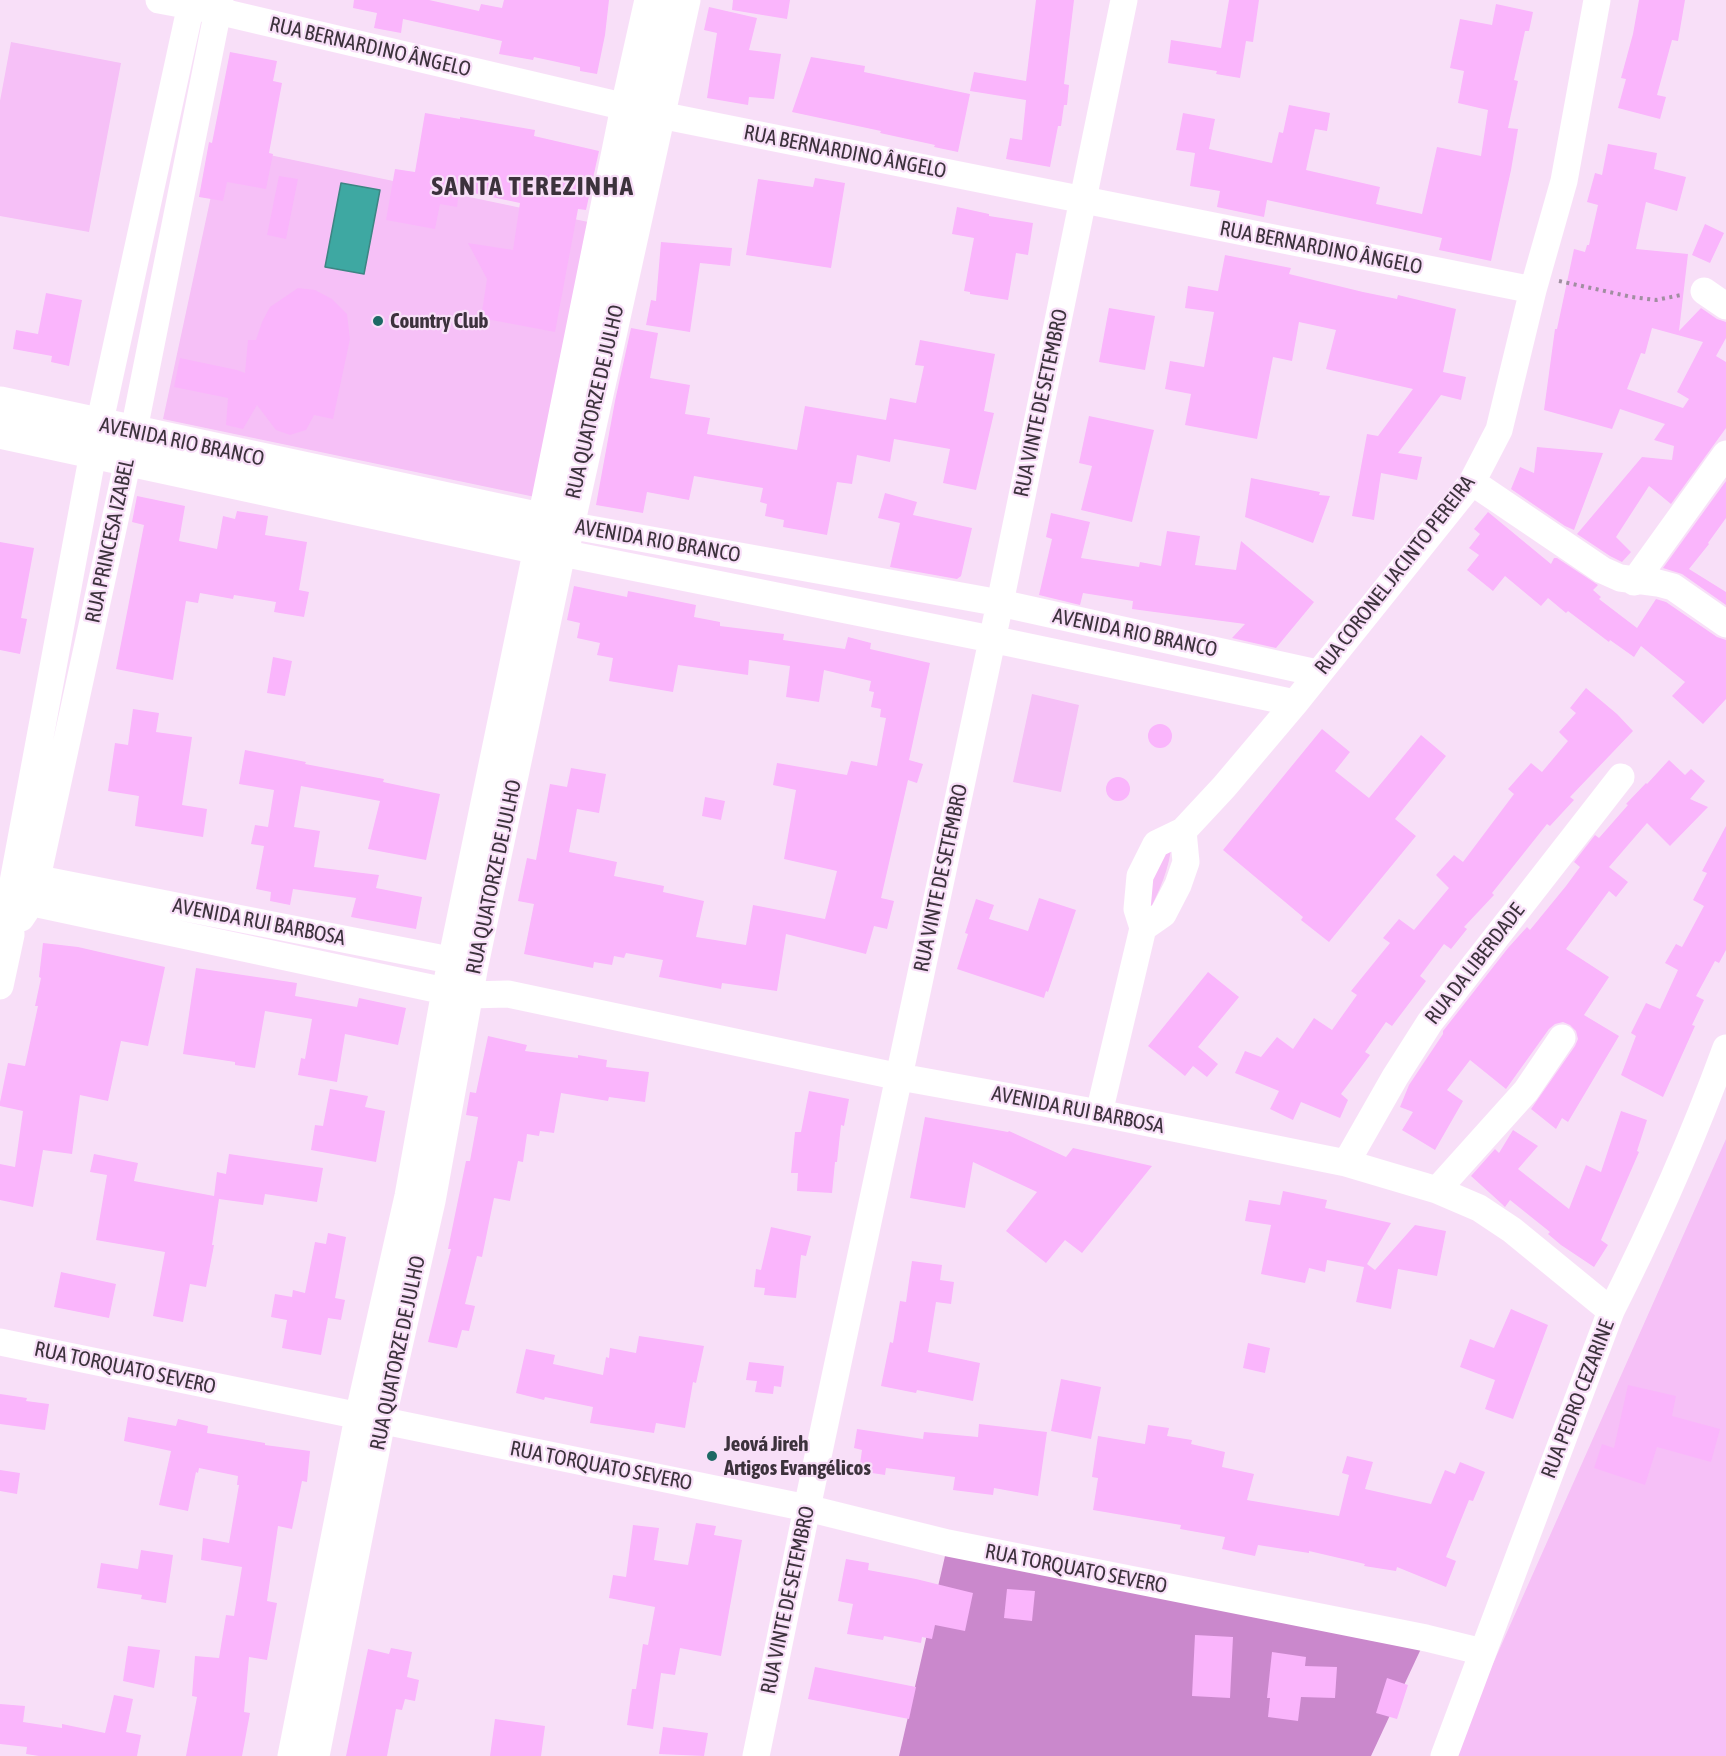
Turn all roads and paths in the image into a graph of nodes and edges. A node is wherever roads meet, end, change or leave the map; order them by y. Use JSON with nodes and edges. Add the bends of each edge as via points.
{"nodes":[{"id":1,"x":159,"y":0,"type":"edge"},
{"id":2,"x":651,"y":0,"type":"edge"},
{"id":3,"x":684,"y":0,"type":"edge"},
{"id":4,"x":1124,"y":0,"type":"edge"},
{"id":5,"x":1597,"y":0,"type":"edge"},
{"id":6,"x":191,"y":3,"type":"edge"},
{"id":7,"x":219,"y":5,"type":"edge"},
{"id":8,"x":627,"y":107,"type":"junction"},
{"id":9,"x":660,"y":115,"type":"junction"},
{"id":10,"x":1083,"y":201,"type":"junction"},
{"id":11,"x":609,"y":271,"type":"junction"},
{"id":12,"x":1535,"y":284,"type":"junction"},
{"id":13,"x":1704,"y":291,"type":"joint"},
{"id":14,"x":1726,"y":306,"type":"edge"},
{"id":15,"x":0,"y":403,"type":"edge"},
{"id":16,"x":0,"y":432,"type":"edge"},
{"id":17,"x":96,"y":439,"type":"junction"},
{"id":18,"x":130,"y":446,"type":"junction"},
{"id":19,"x":1726,"y":454,"type":"edge"},
{"id":20,"x":1472,"y":482,"type":"junction"},
{"id":21,"x":553,"y":536,"type":"junction"},
{"id":22,"x":1634,"y":582,"type":"junction"},
{"id":23,"x":1000,"y":603,"type":"junction"},
{"id":24,"x":1726,"y":624,"type":"edge"},
{"id":25,"x":991,"y":639,"type":"junction"},
{"id":26,"x":1317,"y":673,"type":"junction"},
{"id":27,"x":1294,"y":703,"type":"junction"},
{"id":28,"x":1621,"y":777,"type":"dead end"},
{"id":29,"x":1183,"y":831,"type":"junction"},
{"id":30,"x":15,"y":887,"type":"edge"},
{"id":31,"x":1143,"y":928,"type":"junction"},
{"id":32,"x":464,"y":963,"type":"junction"},
{"id":33,"x":0,"y":986,"type":"edge"},
{"id":34,"x":457,"y":993,"type":"junction"},
{"id":35,"x":508,"y":993,"type":"junction"},
{"id":36,"x":1562,"y":1038,"type":"dead end"},
{"id":37,"x":1726,"y":1048,"type":"edge"},
{"id":38,"x":900,"y":1077,"type":"junction"},
{"id":39,"x":1715,"y":1109,"type":"edge"},
{"id":40,"x":1099,"y":1113,"type":"junction"},
{"id":41,"x":1346,"y":1163,"type":"junction"},
{"id":42,"x":1437,"y":1190,"type":"junction"},
{"id":43,"x":1611,"y":1311,"type":"junction"},
{"id":44,"x":0,"y":1342,"type":"edge"},
{"id":45,"x":370,"y":1419,"type":"junction"},
{"id":46,"x":807,"y":1508,"type":"junction"},
{"id":47,"x":1483,"y":1652,"type":"junction"},
{"id":48,"x":291,"y":1756,"type":"edge"},
{"id":49,"x":315,"y":1756,"type":"edge"},
{"id":50,"x":756,"y":1756,"type":"edge"},
{"id":51,"x":1444,"y":1756,"type":"edge"}],
"edges":[{"from":1,"to":6,"type":"street","name":"RUA BERNARDINO ÂNGELO"},
{"from":2,"to":8,"type":"street","name":"RUA QUATORZE DE JULHO"},
{"from":3,"to":9,"type":"street","name":"RUA QUATORZE DE JULHO"},
{"from":4,"to":10,"type":"street","name":"RUA VINTE DE SETEMBRO"},
{"from":5,"to":12,"type":"street","name":"RUA CORONEL JACINTO PEREIRA","via":[[1564,181]]},
{"from":6,"to":7,"type":"street","name":"RUA BERNARDINO ÂNGELO"},
{"from":6,"to":17,"type":"street","name":"RUA PRINCESA IZABEL"},
{"from":7,"to":8,"type":"street","name":"RUA BERNARDINO ÂNGELO"},
{"from":7,"to":18,"type":"street","name":"RUA PRINCESA IZABEL"},
{"from":8,"to":9,"type":"street","name":"RUA BERNARDINO ÂNGELO"},
{"from":8,"to":11,"type":"street","name":"RUA QUATORZE DE JULHO"},
{"from":9,"to":10,"type":"street","name":"RUA BERNARDINO ÂNGELO"},
{"from":9,"to":11,"type":"street","name":"RUA QUATORZE DE JULHO"},
{"from":10,"to":12,"type":"street","name":"RUA BERNARDINO ÂNGELO"},
{"from":10,"to":23,"type":"street","name":"RUA VINTE DE SETEMBRO"},
{"from":11,"to":21,"type":"street","name":"RUA QUATORZE DE JULHO"},
{"from":12,"to":13,"type":"path","via":[[1565,282],[1656,300]]},
{"from":12,"to":20,"type":"street","name":"RUA CORONEL JACINTO PEREIRA","via":[[1499,430]]},
{"from":13,"to":14,"type":"street"},
{"from":15,"to":17,"type":"street","name":"AVENIDA RIO BRANCO"},
{"from":16,"to":17,"type":"street","name":"AVENIDA RIO BRANCO"},
{"from":17,"to":18,"type":"street","name":"AVENIDA RIO BRANCO"},
{"from":17,"to":30,"type":"street","name":"RUA PRINCESA IZABEL"},
{"from":18,"to":21,"type":"street","name":"AVENIDA RIO BRANCO"},
{"from":18,"to":30,"type":"street","name":"RUA PRINCESA IZABEL"},
{"from":19,"to":22,"type":"street"},
{"from":20,"to":22,"type":"street","via":[[1602,570]]},
{"from":20,"to":26,"type":"street","name":"RUA CORONEL JACINTO PEREIRA"},
{"from":21,"to":23,"type":"street","name":"AVENIDA RIO BRANCO"},
{"from":21,"to":25,"type":"street","name":"AVENIDA RIO BRANCO"},
{"from":21,"to":32,"type":"street","name":"RUA QUATORZE DE JULHO"},
{"from":22,"to":24,"type":"street","via":[[1673,587]]},
{"from":23,"to":25,"type":"street","name":"RUA VINTE DE SETEMBRO"},
{"from":23,"to":26,"type":"street","name":"AVENIDA RIO BRANCO"},
{"from":25,"to":27,"type":"street","name":"AVENIDA RIO BRANCO"},
{"from":25,"to":38,"type":"street","name":"RUA VINTE DE SETEMBRO"},
{"from":26,"to":27,"type":"street","name":"RUA CORONEL JACINTO PEREIRA"},
{"from":27,"to":29,"type":"street","name":"RUA CORONEL JACINTO PEREIRA"},
{"from":28,"to":41,"type":"street","name":"RUA DA LIBERDADE","via":[[1430,1022]]},
{"from":29,"to":31,"type":"street","via":[[1186,862],[1178,885],[1163,914]]},
{"from":29,"to":31,"type":"street","name":"RUA CORONEL JACINTO PEREIRA","via":[[1156,844],[1140,876],[1137,909]]},
{"from":30,"to":32,"type":"street","name":"AVENIDA RUI BARBOSA"},
{"from":30,"to":33,"type":"street","name":"RUA PRINCESA IZABEL","via":[[11,935]]},
{"from":30,"to":34,"type":"street","name":"AVENIDA RUI BARBOSA"},
{"from":31,"to":40,"type":"street","name":"RUA CORONEL JACINTO PEREIRA"},
{"from":32,"to":34,"type":"street","name":"RUA QUATORZE DE JULHO"},
{"from":32,"to":35,"type":"street","name":"AVENIDA RUI BARBOSA"},
{"from":34,"to":35,"type":"street","name":"AVENIDA RUI BARBOSA"},
{"from":34,"to":45,"type":"street","name":"RUA QUATORZE DE JULHO","via":[[420,1198]]},
{"from":35,"to":38,"type":"street","name":"AVENIDA RUI BARBOSA"},
{"from":36,"to":42,"type":"street","via":[[1526,1091]]},
{"from":37,"to":39,"type":"street","name":"RUA PEDRO CEZARINE"},
{"from":38,"to":40,"type":"street","name":"AVENIDA RUI BARBOSA"},
{"from":38,"to":46,"type":"street","name":"RUA VINTE DE SETEMBRO"},
{"from":39,"to":43,"type":"street","name":"RUA PEDRO CEZARINE"},
{"from":40,"to":41,"type":"street","name":"AVENIDA RUI BARBOSA"},
{"from":41,"to":42,"type":"street","name":"AVENIDA RUI BARBOSA"},
{"from":42,"to":43,"type":"street","name":"AVENIDA RUI BARBOSA","via":[[1479,1208],[1512,1230]]},
{"from":43,"to":47,"type":"street","name":"RUA PEDRO CEZARINE"},
{"from":44,"to":45,"type":"street","name":"RUA TORQUATO SEVERO"},
{"from":45,"to":46,"type":"street","name":"RUA TORQUATO SEVERO"},
{"from":45,"to":48,"type":"street","name":"RUA QUATORZE DE JULHO"},
{"from":45,"to":49,"type":"street","name":"RUA QUATORZE DE JULHO"},
{"from":46,"to":47,"type":"street","name":"RUA TORQUATO SEVERO","via":[[948,1543]]},
{"from":46,"to":50,"type":"street","name":"RUA VINTE DE SETEMBRO"},
{"from":47,"to":51,"type":"street","name":"RUA PEDRO CEZARINE"}]}
